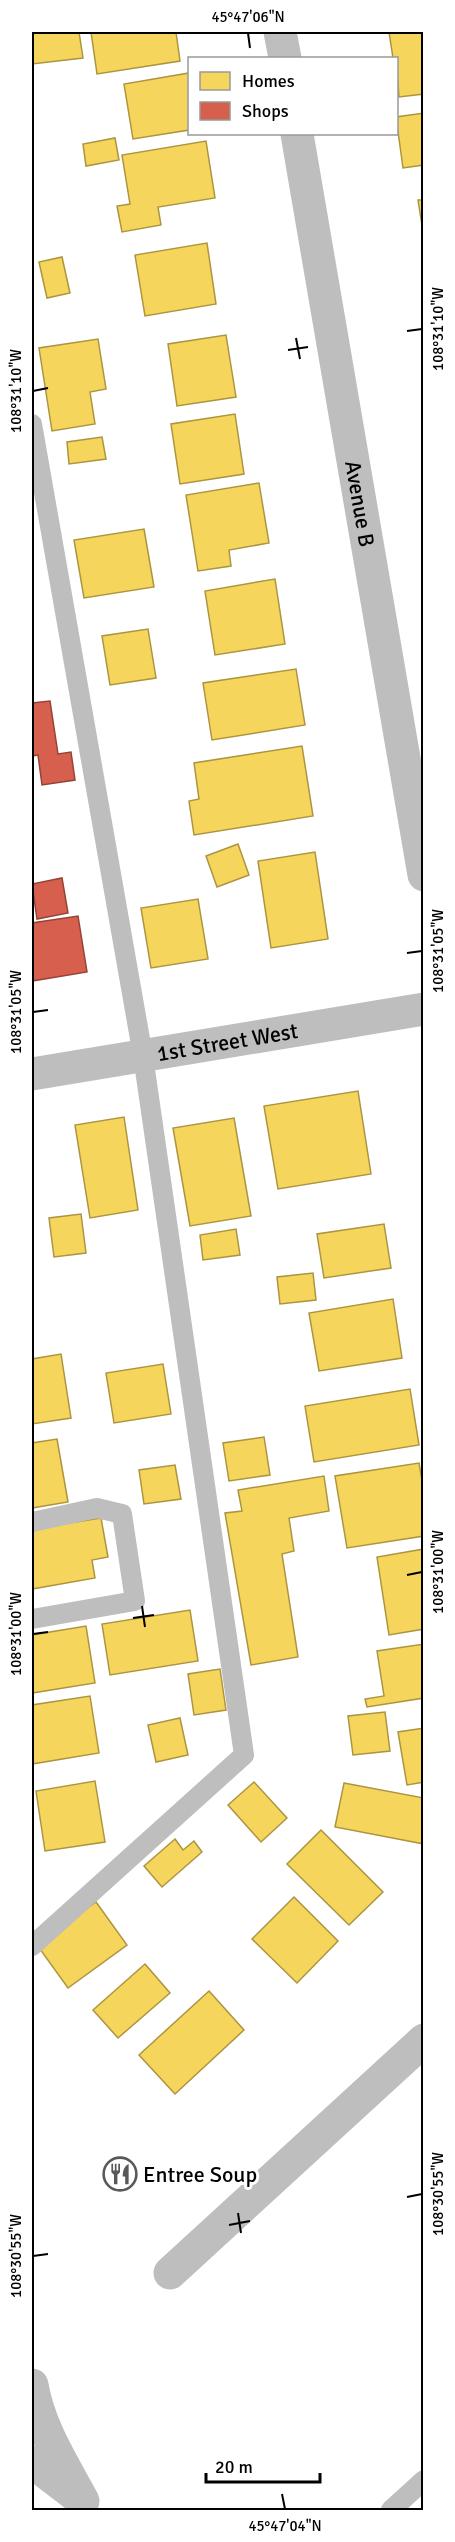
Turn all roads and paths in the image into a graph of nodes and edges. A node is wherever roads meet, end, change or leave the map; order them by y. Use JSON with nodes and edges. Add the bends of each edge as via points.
{"nodes":[{"id":1,"x":280,"y":32,"type":"edge"},
{"id":2,"x":285,"y":57,"type":"edge"},
{"id":3,"x":297,"y":135,"type":"edge"},
{"id":4,"x":32,"y":424,"type":"edge"},
{"id":5,"x":423,"y":875,"type":"edge"},
{"id":6,"x":423,"y":1009,"type":"edge"},
{"id":7,"x":143,"y":1056,"type":"junction"},
{"id":8,"x":32,"y":1074,"type":"edge"},
{"id":9,"x":32,"y":1522,"type":"edge"},
{"id":10,"x":32,"y":1619,"type":"edge"},
{"id":11,"x":32,"y":1946,"type":"edge"},
{"id":12,"x":423,"y":2040,"type":"edge"},
{"id":13,"x":170,"y":2273,"type":"dead end"},
{"id":14,"x":32,"y":2385,"type":"edge"},
{"id":15,"x":32,"y":2462,"type":"edge"},
{"id":16,"x":423,"y":2480,"type":"edge"},
{"id":17,"x":88,"y":2506,"type":"edge"},
{"id":18,"x":391,"y":2511,"type":"edge"}],
"edges":[{"from":1,"to":2,"type":"street"},
{"from":3,"to":5,"type":"street","name":"Avenue B"},
{"from":4,"to":7,"type":"lane"},
{"from":6,"to":7,"type":"street","name":"1st Street West"},
{"from":7,"to":8,"type":"street","name":"1st Street West"},
{"from":7,"to":11,"type":"lane","via":[[244,1755]]},
{"from":9,"to":10,"type":"lane","via":[[97,1508],[122,1514],[135,1601]]},
{"from":12,"to":13,"type":"street"},
{"from":14,"to":17,"type":"main road","via":[[51,2442]]},
{"from":15,"to":17,"type":"main road"},
{"from":16,"to":18,"type":"lane"}]}
